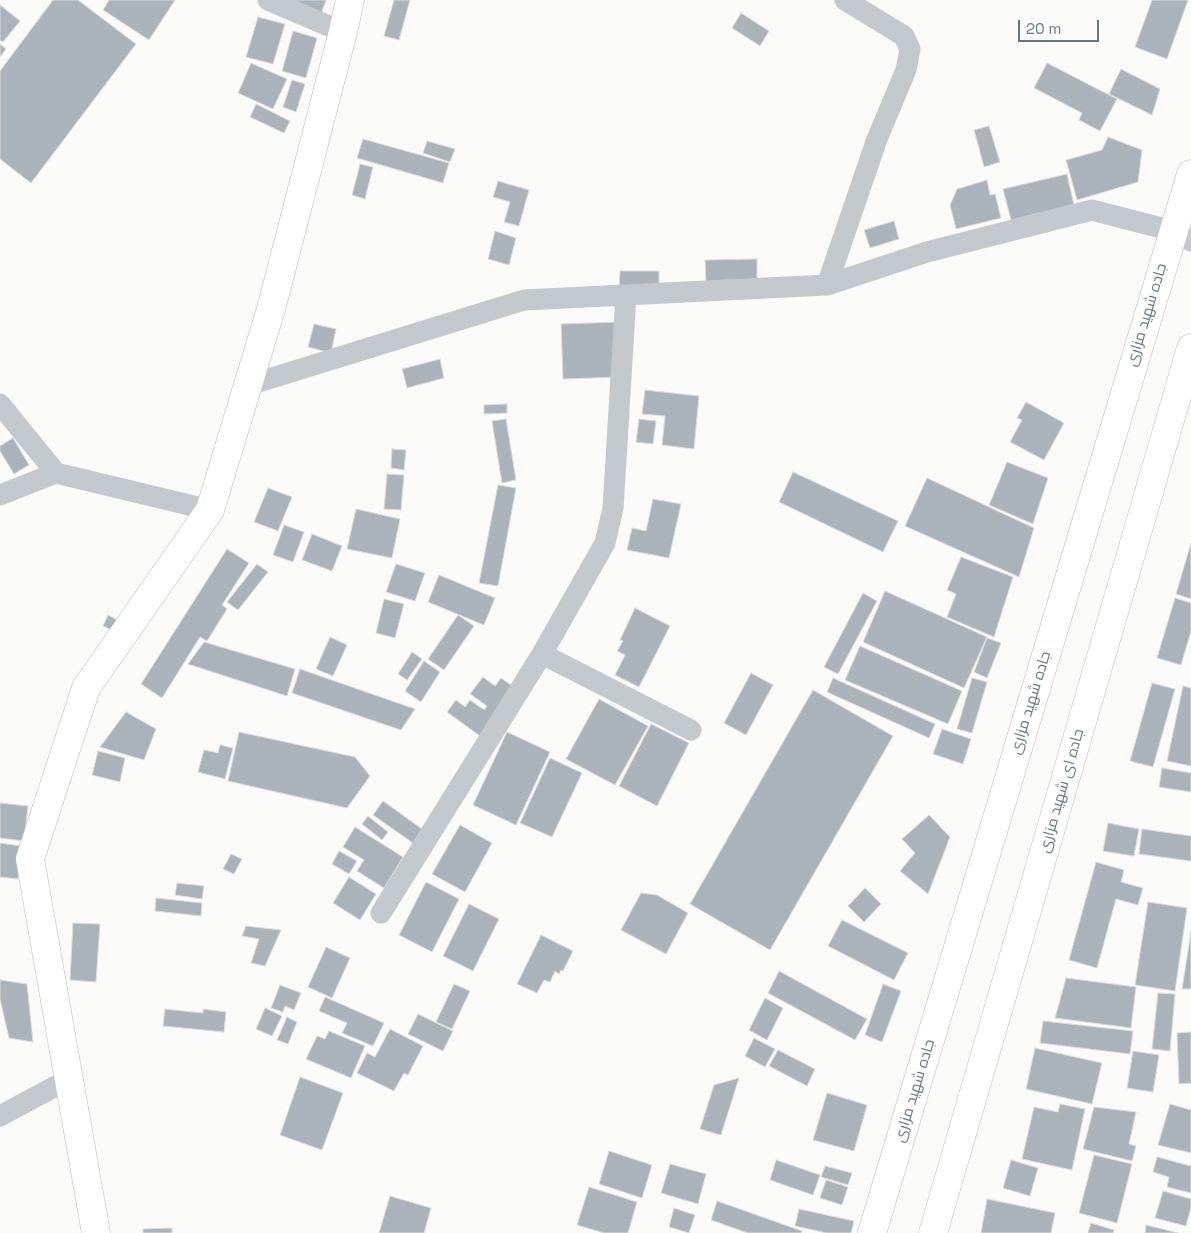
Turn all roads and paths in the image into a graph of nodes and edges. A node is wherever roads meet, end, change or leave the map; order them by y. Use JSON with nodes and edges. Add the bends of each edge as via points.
{"nodes":[{"id":1,"x":268,"y":0,"type":"edge"},
{"id":2,"x":350,"y":0,"type":"edge"},
{"id":3,"x":845,"y":0,"type":"edge"},
{"id":4,"x":343,"y":32,"type":"junction"},
{"id":5,"x":1191,"y":174,"type":"edge"},
{"id":6,"x":1182,"y":236,"type":"edge"},
{"id":7,"x":827,"y":285,"type":"junction"},
{"id":8,"x":626,"y":295,"type":"junction"},
{"id":9,"x":1191,"y":348,"type":"edge"},
{"id":10,"x":249,"y":385,"type":"junction"},
{"id":11,"x":0,"y":404,"type":"edge"},
{"id":12,"x":56,"y":473,"type":"junction"},
{"id":13,"x":0,"y":495,"type":"edge"},
{"id":14,"x":210,"y":510,"type":"junction"},
{"id":15,"x":542,"y":654,"type":"junction"},
{"id":16,"x":691,"y":730,"type":"dead end"},
{"id":17,"x":381,"y":913,"type":"dead end"},
{"id":18,"x":69,"y":1079,"type":"junction"},
{"id":19,"x":0,"y":1116,"type":"edge"},
{"id":20,"x":96,"y":1233,"type":"edge"},
{"id":21,"x":872,"y":1233,"type":"edge"},
{"id":22,"x":933,"y":1233,"type":"edge"}],
"edges":[{"from":1,"to":4,"type":"street"},
{"from":2,"to":4,"type":"main road"},
{"from":3,"to":7,"type":"street","via":[[904,36],[910,49],[906,70],[877,139]]},
{"from":4,"to":10,"type":"main road"},
{"from":5,"to":6,"type":"main road","name":"جاده شهید مزاری"},
{"from":6,"to":7,"type":"street","via":[[1092,210],[927,252]]},
{"from":6,"to":21,"type":"main road","name":"جاده شهید مزاری"},
{"from":7,"to":8,"type":"street"},
{"from":8,"to":10,"type":"street","via":[[524,300]]},
{"from":8,"to":15,"type":"street","via":[[613,508],[605,543]]},
{"from":9,"to":22,"type":"main road","name":"جاده ای شهید مزاری"},
{"from":10,"to":14,"type":"main road"},
{"from":11,"to":12,"type":"street"},
{"from":12,"to":13,"type":"street"},
{"from":12,"to":14,"type":"street"},
{"from":14,"to":18,"type":"main road","via":[[86,688],[30,859]]},
{"from":15,"to":16,"type":"street"},
{"from":15,"to":17,"type":"street"},
{"from":18,"to":19,"type":"street"},
{"from":18,"to":20,"type":"main road"}]}
